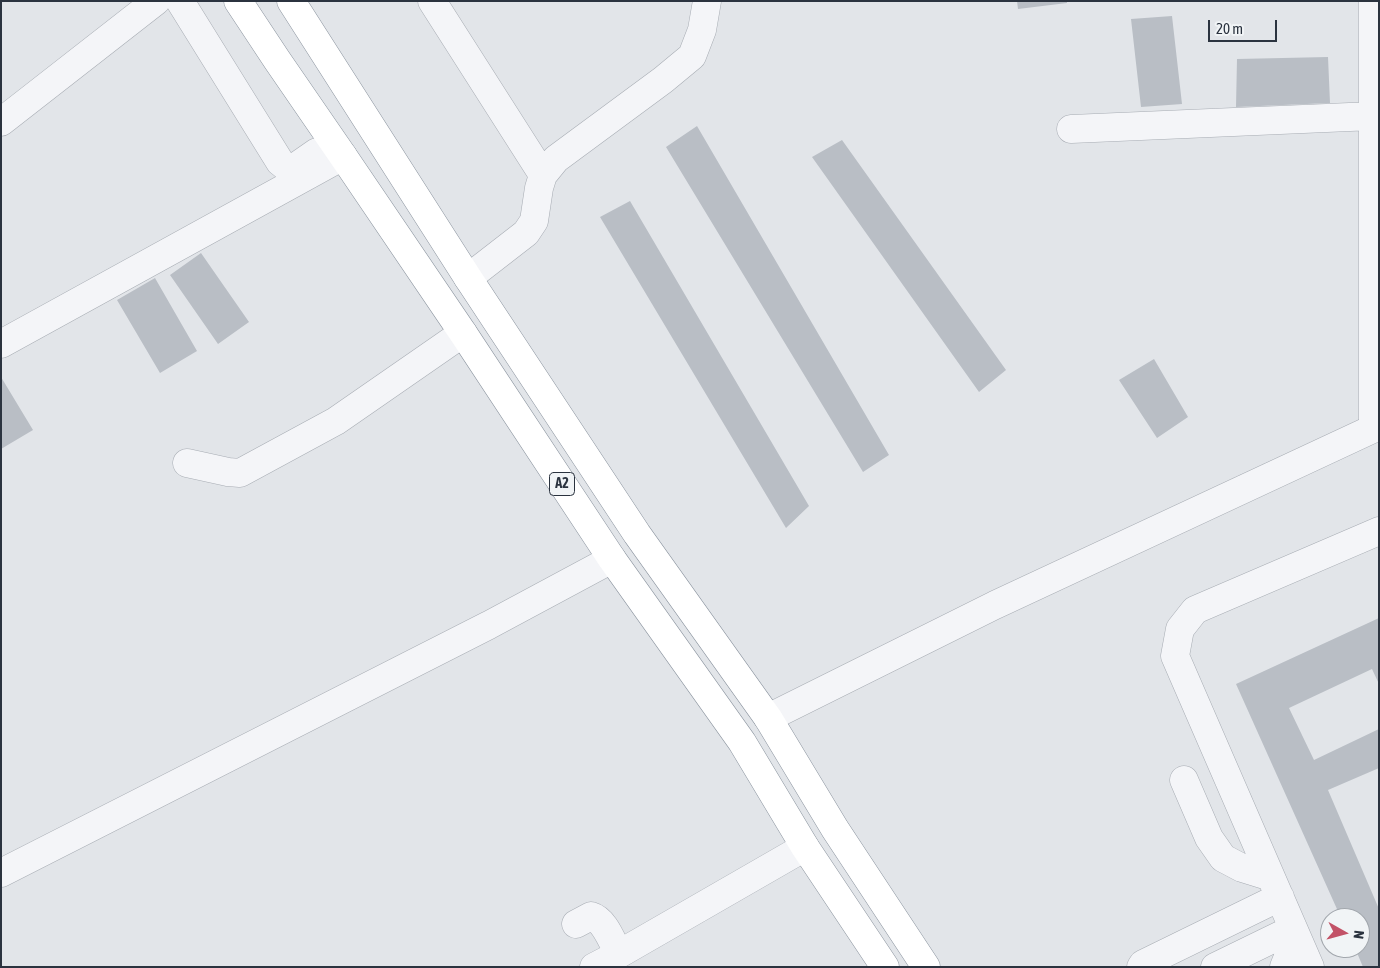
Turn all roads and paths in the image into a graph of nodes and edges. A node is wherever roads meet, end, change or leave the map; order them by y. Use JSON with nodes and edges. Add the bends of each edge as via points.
{"nodes":[{"id":1,"x":156,"y":1,"type":"edge"},
{"id":2,"x":180,"y":1,"type":"edge"},
{"id":3,"x":238,"y":1,"type":"edge"},
{"id":4,"x":291,"y":1,"type":"edge"},
{"id":5,"x":432,"y":1,"type":"edge"},
{"id":6,"x":706,"y":1,"type":"edge"},
{"id":7,"x":1373,"y":1,"type":"edge"},
{"id":8,"x":1373,"y":116,"type":"junction"},
{"id":9,"x":1,"y":122,"type":"edge"},
{"id":10,"x":1071,"y":129,"type":"dead end"},
{"id":11,"x":338,"y":148,"type":"junction"},
{"id":12,"x":543,"y":176,"type":"junction"},
{"id":13,"x":468,"y":278,"type":"junction"},
{"id":14,"x":463,"y":333,"type":"junction"},
{"id":15,"x":1,"y":344,"type":"edge"},
{"id":16,"x":1376,"y":427,"type":"edge"},
{"id":17,"x":187,"y":463,"type":"dead end"},
{"id":18,"x":1379,"y":531,"type":"edge"},
{"id":19,"x":612,"y":559,"type":"junction"},
{"id":20,"x":768,"y":718,"type":"junction"},
{"id":21,"x":1184,"y":780,"type":"dead end"},
{"id":22,"x":805,"y":847,"type":"junction"},
{"id":23,"x":1,"y":873,"type":"edge"},
{"id":24,"x":1275,"y":887,"type":"junction"},
{"id":25,"x":576,"y":924,"type":"dead end"},
{"id":26,"x":1300,"y":946,"type":"edge"},
{"id":27,"x":619,"y":954,"type":"junction"},
{"id":28,"x":594,"y":967,"type":"edge"},
{"id":29,"x":885,"y":967,"type":"edge"},
{"id":30,"x":926,"y":967,"type":"edge"},
{"id":31,"x":1141,"y":967,"type":"edge"},
{"id":32,"x":1215,"y":967,"type":"edge"},
{"id":33,"x":1284,"y":967,"type":"edge"}],
"edges":[{"from":1,"to":9,"type":"street"},
{"from":2,"to":11,"type":"street","via":[[280,162],[294,168]]},
{"from":3,"to":11,"type":"highway","number":"A2"},
{"from":4,"to":13,"type":"highway","number":"A2"},
{"from":5,"to":12,"type":"street"},
{"from":6,"to":12,"type":"street","via":[[702,30],[692,56],[556,159]]},
{"from":7,"to":8,"type":"street"},
{"from":8,"to":10,"type":"street"},
{"from":8,"to":16,"type":"street"},
{"from":11,"to":14,"type":"highway","number":"A2"},
{"from":11,"to":15,"type":"street"},
{"from":12,"to":13,"type":"street","via":[[534,222],[526,233]]},
{"from":13,"to":20,"type":"highway","number":"A2","via":[[637,534]]},
{"from":14,"to":17,"type":"street","via":[[336,421],[240,473]]},
{"from":14,"to":19,"type":"highway","number":"A2"},
{"from":16,"to":20,"type":"street","via":[[995,605]]},
{"from":18,"to":24,"type":"street","via":[[1195,610],[1180,629],[1176,656]]},
{"from":19,"to":22,"type":"highway","number":"A2","via":[[742,742]]},
{"from":19,"to":23,"type":"street"},
{"from":20,"to":30,"type":"highway","number":"A2","via":[[835,829]]},
{"from":21,"to":24,"type":"street","via":[[1209,838],[1223,858]]},
{"from":22,"to":27,"type":"street"},
{"from":22,"to":29,"type":"highway","number":"A2"},
{"from":24,"to":26,"type":"street"},
{"from":24,"to":31,"type":"street"},
{"from":25,"to":27,"type":"street","via":[[591,916],[596,917]]},
{"from":26,"to":32,"type":"street"},
{"from":26,"to":33,"type":"street","via":[[1288,957]]},
{"from":27,"to":28,"type":"street"}]}
